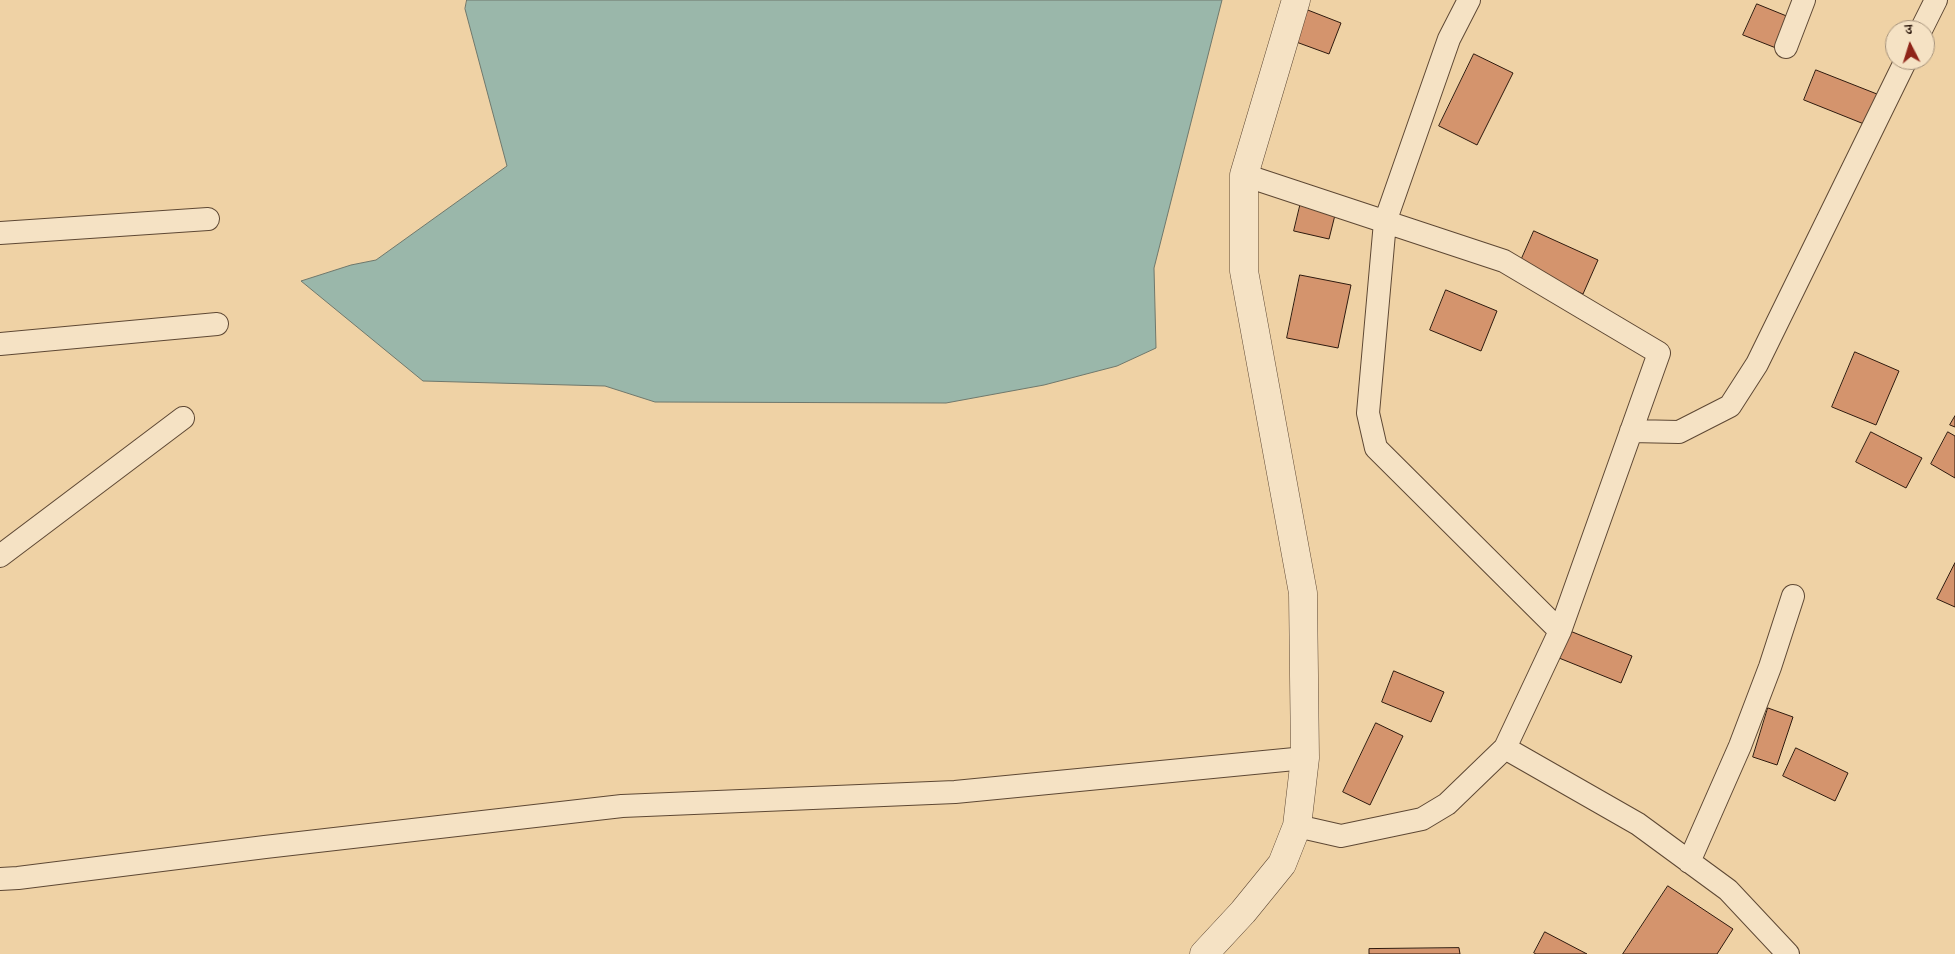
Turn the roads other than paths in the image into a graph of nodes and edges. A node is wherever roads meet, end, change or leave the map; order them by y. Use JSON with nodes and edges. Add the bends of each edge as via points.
{"nodes":[{"id":1,"x":1296,"y":0,"type":"edge"},
{"id":2,"x":1469,"y":0,"type":"edge"},
{"id":3,"x":1804,"y":0,"type":"edge"},
{"id":4,"x":1936,"y":0,"type":"edge"},
{"id":5,"x":1944,"y":0,"type":"edge"},
{"id":6,"x":1955,"y":4,"type":"edge"},
{"id":7,"x":1926,"y":20,"type":"edge"},
{"id":8,"x":1786,"y":47,"type":"dead end"},
{"id":9,"x":1901,"y":70,"type":"edge"},
{"id":10,"x":1244,"y":175,"type":"junction"},
{"id":11,"x":208,"y":219,"type":"dead end"},
{"id":12,"x":1385,"y":222,"type":"junction"},
{"id":13,"x":0,"y":234,"type":"edge"},
{"id":14,"x":217,"y":324,"type":"dead end"},
{"id":15,"x":0,"y":344,"type":"edge"},
{"id":16,"x":183,"y":418,"type":"dead end"},
{"id":17,"x":1631,"y":431,"type":"junction"},
{"id":18,"x":0,"y":556,"type":"edge"},
{"id":19,"x":1793,"y":596,"type":"dead end"},
{"id":20,"x":1560,"y":631,"type":"junction"},
{"id":21,"x":1505,"y":748,"type":"junction"},
{"id":22,"x":1305,"y":758,"type":"junction"},
{"id":23,"x":1297,"y":826,"type":"junction"},
{"id":24,"x":1689,"y":862,"type":"junction"},
{"id":25,"x":0,"y":879,"type":"edge"},
{"id":26,"x":1204,"y":954,"type":"edge"},
{"id":27,"x":1788,"y":954,"type":"edge"}],
"edges":[{"from":1,"to":10,"type":"street"},
{"from":2,"to":12,"type":"street","via":[[1449,39]]},
{"from":3,"to":8,"type":"street"},
{"from":4,"to":7,"type":"street"},
{"from":5,"to":6,"type":"street"},
{"from":9,"to":17,"type":"street","via":[[1758,364],[1730,406],[1680,432]]},
{"from":10,"to":12,"type":"street"},
{"from":10,"to":22,"type":"street","via":[[1244,271],[1303,593]]},
{"from":11,"to":13,"type":"street"},
{"from":12,"to":17,"type":"street","via":[[1504,261],[1659,353]]},
{"from":12,"to":20,"type":"street","via":[[1368,413],[1376,448]]},
{"from":14,"to":15,"type":"street"},
{"from":16,"to":18,"type":"street"},
{"from":17,"to":20,"type":"street"},
{"from":19,"to":24,"type":"street","via":[[1740,746]]},
{"from":20,"to":21,"type":"street"},
{"from":21,"to":23,"type":"street","via":[[1447,804],[1422,818],[1341,836]]},
{"from":21,"to":24,"type":"street","via":[[1638,824]]},
{"from":22,"to":23,"type":"street"},
{"from":22,"to":25,"type":"street","via":[[955,792],[622,806]]},
{"from":23,"to":26,"type":"street","via":[[1282,864]]},
{"from":24,"to":27,"type":"street","via":[[1728,890]]}]}
